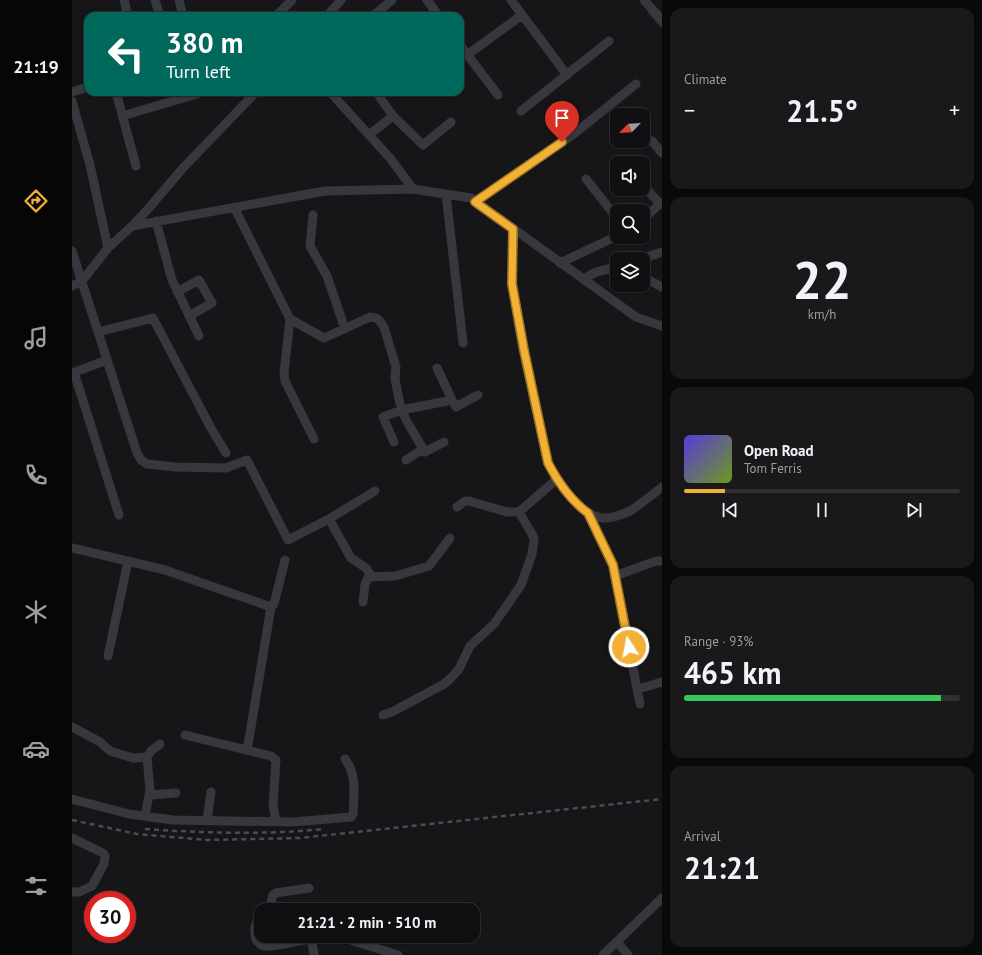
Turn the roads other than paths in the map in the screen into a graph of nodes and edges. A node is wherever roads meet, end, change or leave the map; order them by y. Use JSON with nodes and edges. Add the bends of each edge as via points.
{"nodes":[{"id":1,"x":124,"y":0,"type":"edge"},
{"id":2,"x":155,"y":0,"type":"edge"},
{"id":3,"x":179,"y":0,"type":"edge"},
{"id":4,"x":292,"y":0,"type":"edge"},
{"id":5,"x":341,"y":0,"type":"edge"},
{"id":6,"x":392,"y":0,"type":"edge"},
{"id":7,"x":427,"y":0,"type":"edge"},
{"id":8,"x":511,"y":0,"type":"edge"},
{"id":9,"x":644,"y":0,"type":"edge"},
{"id":10,"x":127,"y":12,"type":"edge"},
{"id":11,"x":159,"y":12,"type":"edge"},
{"id":12,"x":182,"y":12,"type":"edge"},
{"id":13,"x":280,"y":12,"type":"edge"},
{"id":14,"x":330,"y":12,"type":"edge"},
{"id":15,"x":377,"y":12,"type":"edge"},
{"id":16,"x":436,"y":12,"type":"edge"},
{"id":17,"x":522,"y":15,"type":"junction"},
{"id":18,"x":662,"y":20,"type":"edge"},
{"id":19,"x":609,"y":41,"type":"dead end"},
{"id":20,"x":464,"y":50,"type":"edge"},
{"id":21,"x":468,"y":55,"type":"junction"},
{"id":22,"x":567,"y":75,"type":"junction"},
{"id":23,"x":636,"y":84,"type":"dead end"},
{"id":24,"x":84,"y":89,"type":"edge"},
{"id":25,"x":72,"y":92,"type":"edge"},
{"id":26,"x":498,"y":95,"type":"dead end"},
{"id":27,"x":117,"y":96,"type":"edge"},
{"id":28,"x":191,"y":96,"type":"edge"},
{"id":29,"x":252,"y":96,"type":"edge"},
{"id":30,"x":334,"y":96,"type":"edge"},
{"id":31,"x":379,"y":96,"type":"edge"},
{"id":32,"x":72,"y":101,"type":"edge"},
{"id":33,"x":521,"y":111,"type":"dead end"},
{"id":34,"x":122,"y":116,"type":"junction"},
{"id":35,"x":393,"y":116,"type":"junction"},
{"id":36,"x":450,"y":122,"type":"dead end"},
{"id":37,"x":369,"y":135,"type":"junction"},
{"id":38,"x":652,"y":141,"type":"dead end"},
{"id":39,"x":662,"y":153,"type":"edge"},
{"id":40,"x":136,"y":166,"type":"dead end"},
{"id":41,"x":586,"y":179,"type":"dead end"},
{"id":42,"x":413,"y":189,"type":"junction"},
{"id":43,"x":650,"y":192,"type":"edge"},
{"id":44,"x":446,"y":194,"type":"junction"},
{"id":45,"x":475,"y":202,"type":"junction"},
{"id":46,"x":661,"y":203,"type":"edge"},
{"id":47,"x":234,"y":207,"type":"junction"},
{"id":48,"x":610,"y":209,"type":"edge"},
{"id":49,"x":650,"y":213,"type":"edge"},
{"id":50,"x":313,"y":215,"type":"dead end"},
{"id":51,"x":156,"y":221,"type":"junction"},
{"id":52,"x":132,"y":226,"type":"junction"},
{"id":53,"x":513,"y":229,"type":"junction"},
{"id":54,"x":610,"y":239,"type":"edge"},
{"id":55,"x":108,"y":248,"type":"junction"},
{"id":56,"x":72,"y":251,"type":"edge"},
{"id":57,"x":662,"y":252,"type":"edge"},
{"id":58,"x":650,"y":256,"type":"edge"},
{"id":59,"x":560,"y":262,"type":"junction"},
{"id":60,"x":610,"y":269,"type":"edge"},
{"id":61,"x":583,"y":279,"type":"junction"},
{"id":62,"x":82,"y":281,"type":"junction"},
{"id":63,"x":650,"y":281,"type":"edge"},
{"id":64,"x":72,"y":286,"type":"edge"},
{"id":65,"x":662,"y":287,"type":"edge"},
{"id":66,"x":176,"y":292,"type":"junction"},
{"id":67,"x":189,"y":316,"type":"junction"},
{"id":68,"x":290,"y":319,"type":"junction"},
{"id":69,"x":662,"y":326,"type":"edge"},
{"id":70,"x":345,"y":329,"type":"junction"},
{"id":71,"x":98,"y":332,"type":"junction"},
{"id":72,"x":199,"y":336,"type":"dead end"},
{"id":73,"x":463,"y":343,"type":"dead end"},
{"id":74,"x":107,"y":360,"type":"junction"},
{"id":75,"x":437,"y":368,"type":"dead end"},
{"id":76,"x":73,"y":373,"type":"edge"},
{"id":77,"x":478,"y":395,"type":"dead end"},
{"id":78,"x":452,"y":400,"type":"junction"},
{"id":79,"x":402,"y":410,"type":"junction"},
{"id":80,"x":314,"y":439,"type":"dead end"},
{"id":81,"x":394,"y":442,"type":"dead end"},
{"id":82,"x":444,"y":442,"type":"dead end"},
{"id":83,"x":423,"y":449,"type":"junction"},
{"id":84,"x":226,"y":453,"type":"dead end"},
{"id":85,"x":406,"y":460,"type":"dead end"},
{"id":86,"x":557,"y":479,"type":"junction"},
{"id":87,"x":662,"y":487,"type":"edge"},
{"id":88,"x":375,"y":491,"type":"dead end"},
{"id":89,"x":457,"y":507,"type":"dead end"},
{"id":90,"x":519,"y":512,"type":"junction"},
{"id":91,"x":588,"y":513,"type":"junction"},
{"id":92,"x":119,"y":515,"type":"dead end"},
{"id":93,"x":329,"y":519,"type":"junction"},
{"id":94,"x":450,"y":538,"type":"dead end"},
{"id":95,"x":72,"y":548,"type":"edge"},
{"id":96,"x":285,"y":560,"type":"dead end"},
{"id":97,"x":128,"y":561,"type":"junction"},
{"id":98,"x":662,"y":561,"type":"edge"},
{"id":99,"x":616,"y":576,"type":"junction"},
{"id":100,"x":369,"y":578,"type":"junction"},
{"id":101,"x":363,"y":602,"type":"dead end"},
{"id":102,"x":271,"y":608,"type":"junction"},
{"id":103,"x":108,"y":656,"type":"dead end"},
{"id":104,"x":662,"y":682,"type":"edge"},
{"id":105,"x":638,"y":689,"type":"junction"},
{"id":106,"x":640,"y":704,"type":"dead end"},
{"id":107,"x":383,"y":715,"type":"dead end"},
{"id":108,"x":72,"y":727,"type":"edge"},
{"id":109,"x":185,"y":735,"type":"dead end"},
{"id":110,"x":160,"y":744,"type":"dead end"},
{"id":111,"x":248,"y":745,"type":"dead end"},
{"id":112,"x":147,"y":757,"type":"junction"},
{"id":113,"x":345,"y":759,"type":"dead end"},
{"id":114,"x":212,"y":792,"type":"dead end"},
{"id":115,"x":176,"y":793,"type":"dead end"},
{"id":116,"x":150,"y":795,"type":"junction"},
{"id":117,"x":72,"y":800,"type":"edge"},
{"id":118,"x":145,"y":816,"type":"junction"},
{"id":119,"x":207,"y":820,"type":"junction"},
{"id":120,"x":276,"y":821,"type":"junction"},
{"id":121,"x":72,"y":838,"type":"edge"},
{"id":122,"x":309,"y":888,"type":"dead end"},
{"id":123,"x":72,"y":892,"type":"edge"},
{"id":124,"x":662,"y":898,"type":"edge"},
{"id":125,"x":271,"y":903,"type":"edge"},
{"id":126,"x":618,"y":942,"type":"junction"},
{"id":127,"x":258,"y":943,"type":"edge"},
{"id":128,"x":281,"y":943,"type":"edge"},
{"id":129,"x":312,"y":943,"type":"edge"},
{"id":130,"x":360,"y":943,"type":"edge"},
{"id":131,"x":314,"y":955,"type":"edge"},
{"id":132,"x":398,"y":955,"type":"edge"},
{"id":133,"x":603,"y":955,"type":"edge"},
{"id":134,"x":628,"y":955,"type":"edge"}],
"edges":[{"from":1,"to":10,"type":"street"},
{"from":2,"to":11,"type":"street"},
{"from":3,"to":12,"type":"street"},
{"from":4,"to":13,"type":"street"},
{"from":5,"to":14,"type":"street"},
{"from":6,"to":15,"type":"street"},
{"from":7,"to":16,"type":"street"},
{"from":8,"to":17,"type":"street"},
{"from":9,"to":18,"type":"street"},
{"from":17,"to":21,"type":"street"},
{"from":17,"to":22,"type":"street"},
{"from":19,"to":22,"type":"street"},
{"from":20,"to":21,"type":"street"},
{"from":21,"to":26,"type":"street"},
{"from":22,"to":33,"type":"street"},
{"from":23,"to":45,"type":"street","via":[[575,133]]},
{"from":24,"to":25,"type":"street"},
{"from":27,"to":34,"type":"street"},
{"from":28,"to":34,"type":"street"},
{"from":29,"to":52,"type":"street"},
{"from":30,"to":37,"type":"street"},
{"from":31,"to":35,"type":"street"},
{"from":32,"to":55,"type":"street","via":[[90,165]]},
{"from":34,"to":40,"type":"street"},
{"from":35,"to":36,"type":"street","via":[[423,145]]},
{"from":35,"to":37,"type":"street"},
{"from":37,"to":42,"type":"street"},
{"from":38,"to":39,"type":"street"},
{"from":41,"to":48,"type":"street"},
{"from":42,"to":44,"type":"street"},
{"from":42,"to":47,"type":"street","via":[[325,191]]},
{"from":43,"to":46,"type":"street"},
{"from":44,"to":45,"type":"street","via":[[471,198]]},
{"from":44,"to":73,"type":"street"},
{"from":45,"to":53,"type":"street"},
{"from":46,"to":49,"type":"street"},
{"from":47,"to":51,"type":"street"},
{"from":47,"to":68,"type":"street"},
{"from":50,"to":70,"type":"street","via":[[310,246],[326,276]]},
{"from":51,"to":52,"type":"street"},
{"from":51,"to":66,"type":"street"},
{"from":52,"to":55,"type":"street"},
{"from":53,"to":59,"type":"street"},
{"from":53,"to":86,"type":"street","via":[[512,284],[548,463]]},
{"from":54,"to":59,"type":"street"},
{"from":55,"to":62,"type":"street"},
{"from":56,"to":62,"type":"street"},
{"from":57,"to":58,"type":"street"},
{"from":59,"to":61,"type":"street"},
{"from":60,"to":61,"type":"street"},
{"from":61,"to":69,"type":"street","via":[[636,317]]},
{"from":62,"to":64,"type":"street"},
{"from":62,"to":71,"type":"street"},
{"from":63,"to":65,"type":"street"},
{"from":66,"to":67,"type":"street"},
{"from":66,"to":67,"type":"street","via":[[199,280],[212,303]]},
{"from":67,"to":72,"type":"street"},
{"from":68,"to":70,"type":"street","via":[[324,338]]},
{"from":68,"to":80,"type":"street","via":[[285,381]]},
{"from":70,"to":79,"type":"street","via":[[370,318],[376,318],[384,327],[396,367],[396,385]]},
{"from":71,"to":74,"type":"street"},
{"from":71,"to":84,"type":"street","via":[[153,318]]},
{"from":74,"to":76,"type":"street"},
{"from":74,"to":93,"type":"street","via":[[137,453],[146,464],[176,468],[226,468],[247,460],[288,540]]},
{"from":75,"to":78,"type":"street"},
{"from":76,"to":92,"type":"street"},
{"from":77,"to":78,"type":"street","via":[[456,407]]},
{"from":78,"to":79,"type":"street"},
{"from":79,"to":81,"type":"street","via":[[383,417]]},
{"from":79,"to":83,"type":"street"},
{"from":82,"to":83,"type":"street","via":[[425,452]]},
{"from":83,"to":85,"type":"street"},
{"from":86,"to":90,"type":"street"},
{"from":86,"to":91,"type":"street","via":[[576,503]]},
{"from":87,"to":91,"type":"street","via":[[629,511],[609,518]]},
{"from":88,"to":93,"type":"street"},
{"from":89,"to":90,"type":"street","via":[[469,501],[507,512]]},
{"from":90,"to":107,"type":"street","via":[[534,539],[532,554],[521,585],[494,624],[470,646],[459,669],[451,678]]},
{"from":91,"to":99,"type":"street"},
{"from":93,"to":100,"type":"street","via":[[351,558],[366,568],[370,574]]},
{"from":94,"to":100,"type":"street","via":[[429,566],[395,576]]},
{"from":95,"to":97,"type":"street"},
{"from":96,"to":102,"type":"street"},
{"from":97,"to":102,"type":"street","via":[[165,570]]},
{"from":97,"to":103,"type":"street"},
{"from":98,"to":99,"type":"street"},
{"from":99,"to":105,"type":"street"},
{"from":100,"to":101,"type":"street","via":[[365,584]]},
{"from":102,"to":111,"type":"street"},
{"from":104,"to":105,"type":"street"},
{"from":105,"to":106,"type":"street"},
{"from":108,"to":112,"type":"street","via":[[100,742],[110,751],[133,758]]},
{"from":109,"to":120,"type":"street","via":[[275,758],[273,806]]},
{"from":110,"to":112,"type":"street"},
{"from":112,"to":116,"type":"street"},
{"from":113,"to":120,"type":"street","via":[[354,780],[351,817]]},
{"from":114,"to":119,"type":"street"},
{"from":115,"to":116,"type":"street"},
{"from":116,"to":118,"type":"street"},
{"from":117,"to":118,"type":"street"},
{"from":118,"to":119,"type":"street","via":[[173,820]]},
{"from":119,"to":120,"type":"street"},
{"from":121,"to":123,"type":"street","via":[[103,853],[105,859],[92,886],[79,892]]},
{"from":122,"to":125,"type":"street","via":[[276,893]]},
{"from":124,"to":126,"type":"street"},
{"from":126,"to":133,"type":"street"},
{"from":126,"to":134,"type":"street"},
{"from":127,"to":128,"type":"street","via":[[266,946]]},
{"from":129,"to":131,"type":"street"},
{"from":130,"to":132,"type":"street"}]}
